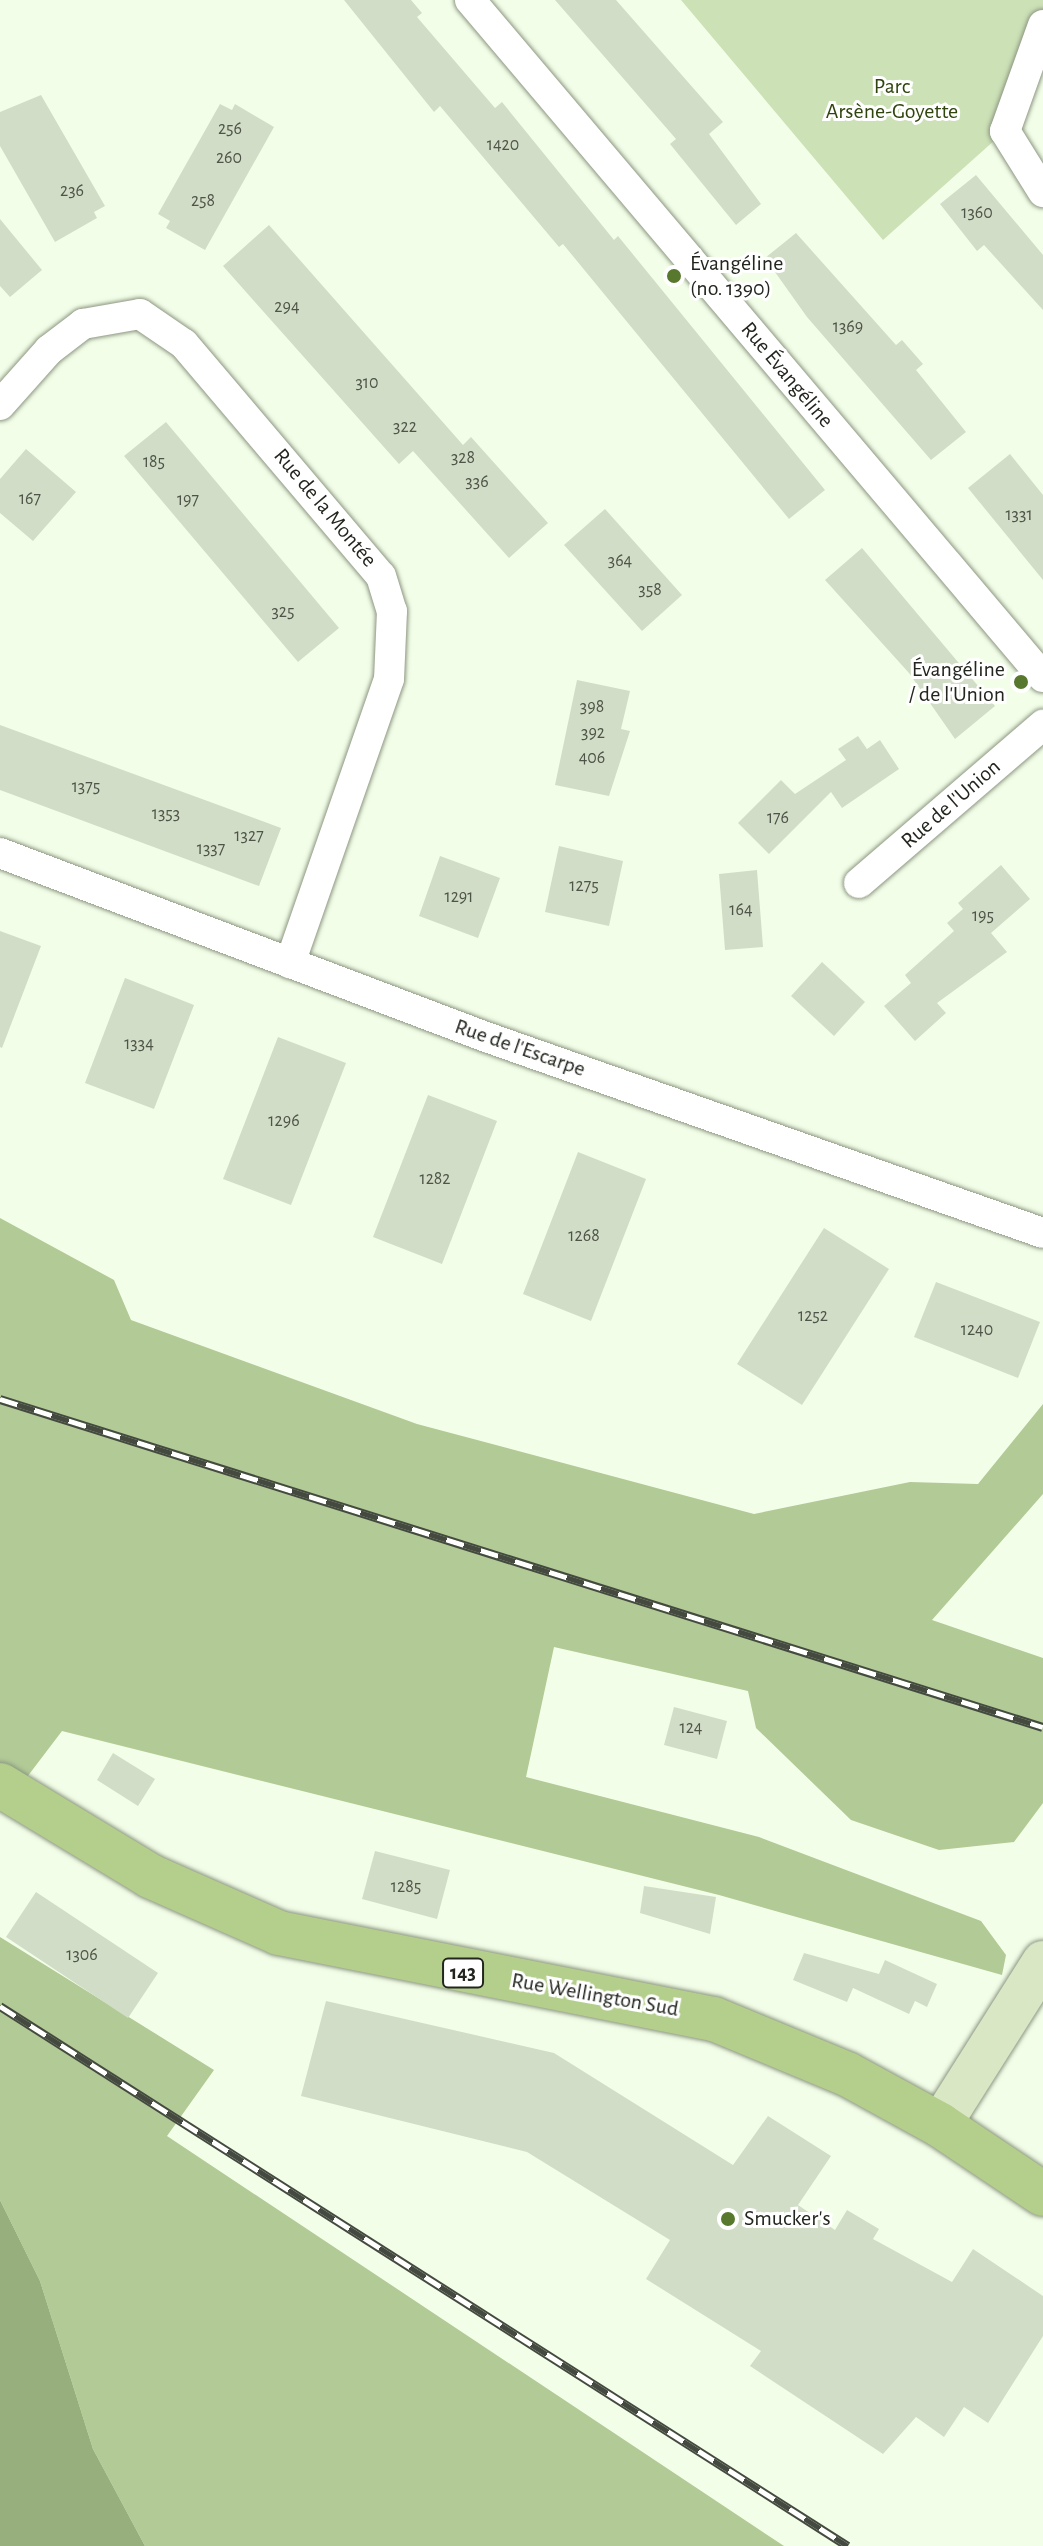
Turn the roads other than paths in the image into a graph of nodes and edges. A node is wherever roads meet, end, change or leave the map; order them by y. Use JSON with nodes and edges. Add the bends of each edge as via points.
{"nodes":[{"id":1,"x":470,"y":0,"type":"edge"},
{"id":2,"x":1043,"y":25,"type":"edge"},
{"id":3,"x":1043,"y":192,"type":"edge"},
{"id":4,"x":0,"y":405,"type":"edge"},
{"id":5,"x":1043,"y":677,"type":"edge"},
{"id":6,"x":1043,"y":725,"type":"edge"},
{"id":7,"x":0,"y":853,"type":"edge"},
{"id":8,"x":859,"y":883,"type":"dead end"},
{"id":9,"x":290,"y":963,"type":"junction"},
{"id":10,"x":1043,"y":1233,"type":"edge"},
{"id":11,"x":0,"y":1785,"type":"edge"},
{"id":12,"x":1043,"y":1962,"type":"edge"},
{"id":13,"x":940,"y":2125,"type":"junction"},
{"id":14,"x":1043,"y":2194,"type":"edge"}],
"edges":[{"from":1,"to":5,"type":"street","name":"Rue Évangéline"},
{"from":2,"to":3,"type":"street","via":[[1005,131]]},
{"from":4,"to":9,"type":"street","name":"Rue de la Montée","via":[[49,350],[83,324],[140,314],[184,344],[381,576],[392,611],[389,679]]},
{"from":6,"to":8,"type":"street","name":"Rue de l'Union"},
{"from":7,"to":9,"type":"street","name":"Rue de l'Escarpe"},
{"from":9,"to":10,"type":"street","name":"Rue de l'Escarpe"},
{"from":11,"to":13,"type":"main road","name":"Rue Wellington Sud","number":"143","via":[[150,1876],[279,1933],[714,2019],[847,2074]]},
{"from":12,"to":13,"type":"street"},
{"from":13,"to":14,"type":"main road","name":"Rue Wellington Sud","number":"143"}]}
